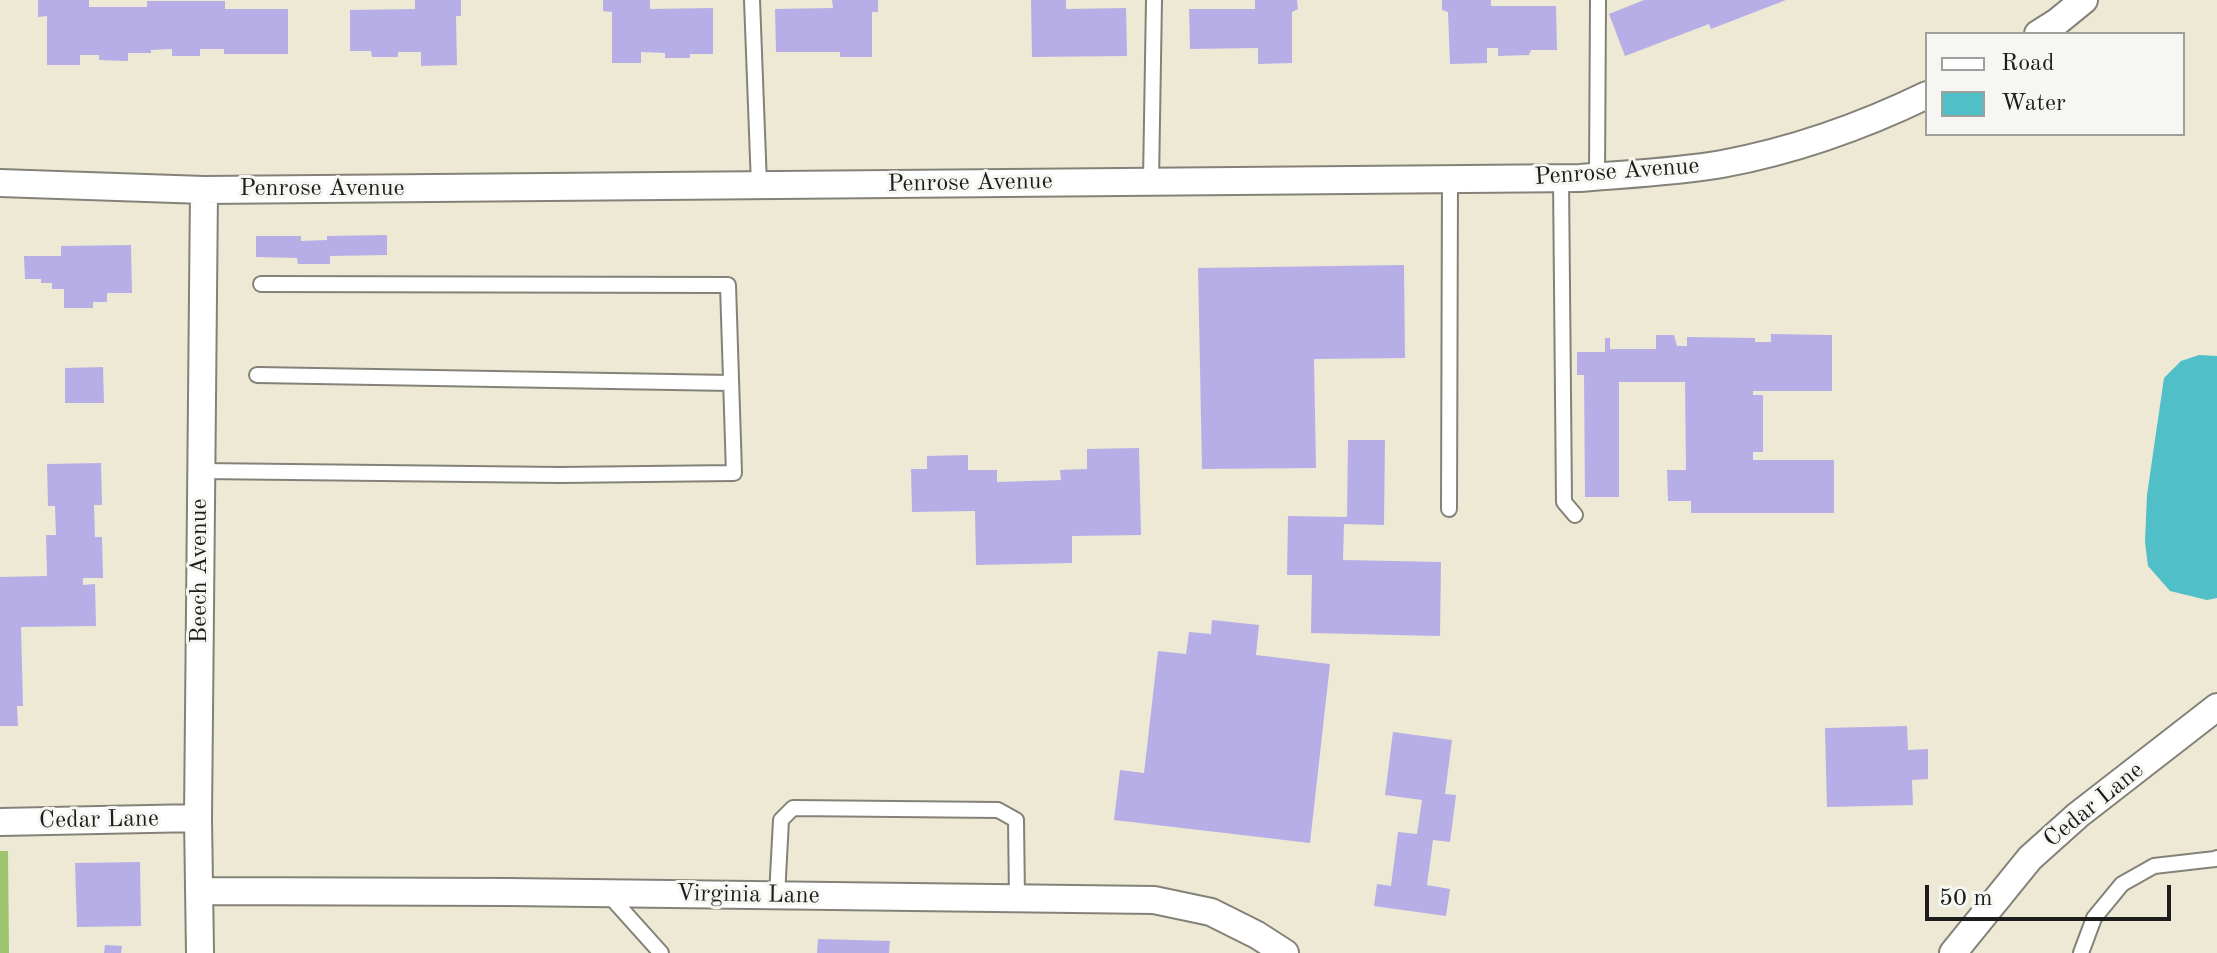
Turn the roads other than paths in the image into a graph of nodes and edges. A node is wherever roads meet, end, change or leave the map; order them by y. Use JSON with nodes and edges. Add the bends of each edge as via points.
{"nodes":[{"id":1,"x":752,"y":0,"type":"edge"},
{"id":2,"x":1154,"y":0,"type":"edge"},
{"id":3,"x":1598,"y":0,"type":"edge"},
{"id":4,"x":2084,"y":0,"type":"edge"},
{"id":5,"x":2041,"y":32,"type":"edge"},
{"id":6,"x":1925,"y":96,"type":"edge"},
{"id":7,"x":1597,"y":176,"type":"junction"},
{"id":8,"x":1561,"y":178,"type":"junction"},
{"id":9,"x":1450,"y":179,"type":"junction"},
{"id":10,"x":1151,"y":181,"type":"junction"},
{"id":11,"x":0,"y":183,"type":"edge"},
{"id":12,"x":759,"y":185,"type":"junction"},
{"id":13,"x":204,"y":190,"type":"junction"},
{"id":14,"x":261,"y":284,"type":"dead end"},
{"id":15,"x":257,"y":375,"type":"dead end"},
{"id":16,"x":731,"y":383,"type":"junction"},
{"id":17,"x":201,"y":471,"type":"junction"},
{"id":18,"x":1449,"y":509,"type":"dead end"},
{"id":19,"x":1575,"y":515,"type":"dead end"},
{"id":20,"x":2217,"y":707,"type":"edge"},
{"id":21,"x":198,"y":818,"type":"junction"},
{"id":22,"x":0,"y":822,"type":"edge"},
{"id":23,"x":2217,"y":858,"type":"edge"},
{"id":24,"x":199,"y":891,"type":"junction"},
{"id":25,"x":608,"y":893,"type":"junction"},
{"id":26,"x":777,"y":896,"type":"junction"},
{"id":27,"x":1017,"y":899,"type":"junction"},
{"id":28,"x":200,"y":953,"type":"edge"},
{"id":29,"x":661,"y":953,"type":"edge"},
{"id":30,"x":1285,"y":953,"type":"edge"},
{"id":31,"x":1953,"y":953,"type":"edge"},
{"id":32,"x":2081,"y":953,"type":"edge"}],
"edges":[{"from":1,"to":12,"type":"lane"},
{"from":2,"to":10,"type":"lane"},
{"from":3,"to":7,"type":"lane"},
{"from":4,"to":5,"type":"street"},
{"from":6,"to":7,"type":"street","name":"Penrose Avenue","via":[[1832,134],[1725,164]]},
{"from":7,"to":8,"type":"street","name":"Penrose Avenue"},
{"from":8,"to":9,"type":"street","name":"Penrose Avenue"},
{"from":8,"to":19,"type":"lane","via":[[1564,502]]},
{"from":9,"to":10,"type":"street","name":"Penrose Avenue"},
{"from":9,"to":18,"type":"lane"},
{"from":10,"to":12,"type":"street","name":"Penrose Avenue"},
{"from":11,"to":13,"type":"street","name":"Penrose Avenue"},
{"from":12,"to":13,"type":"street","name":"Penrose Avenue"},
{"from":13,"to":17,"type":"street","name":"Beech Avenue"},
{"from":14,"to":16,"type":"lane","via":[[728,285]]},
{"from":15,"to":16,"type":"lane"},
{"from":16,"to":17,"type":"lane","via":[[734,473]]},
{"from":17,"to":21,"type":"street","name":"Beech Avenue"},
{"from":20,"to":31,"type":"street","name":"Cedar Lane","via":[[2030,858]]},
{"from":21,"to":22,"type":"street","name":"Cedar Lane"},
{"from":21,"to":24,"type":"street","name":"Beech Avenue"},
{"from":23,"to":32,"type":"lane","via":[[2154,866],[2122,884],[2094,918]]},
{"from":24,"to":25,"type":"street","name":"Virginia Lane"},
{"from":24,"to":28,"type":"street","name":"Beech Avenue"},
{"from":25,"to":26,"type":"street","name":"Virginia Lane"},
{"from":25,"to":29,"type":"lane"},
{"from":26,"to":27,"type":"street","name":"Virginia Lane"},
{"from":26,"to":27,"type":"lane","via":[[781,820],[793,808],[919,809],[998,810],[1016,820]]},
{"from":27,"to":30,"type":"street","name":"Virginia Lane","via":[[1154,900],[1192,907]]}]}
